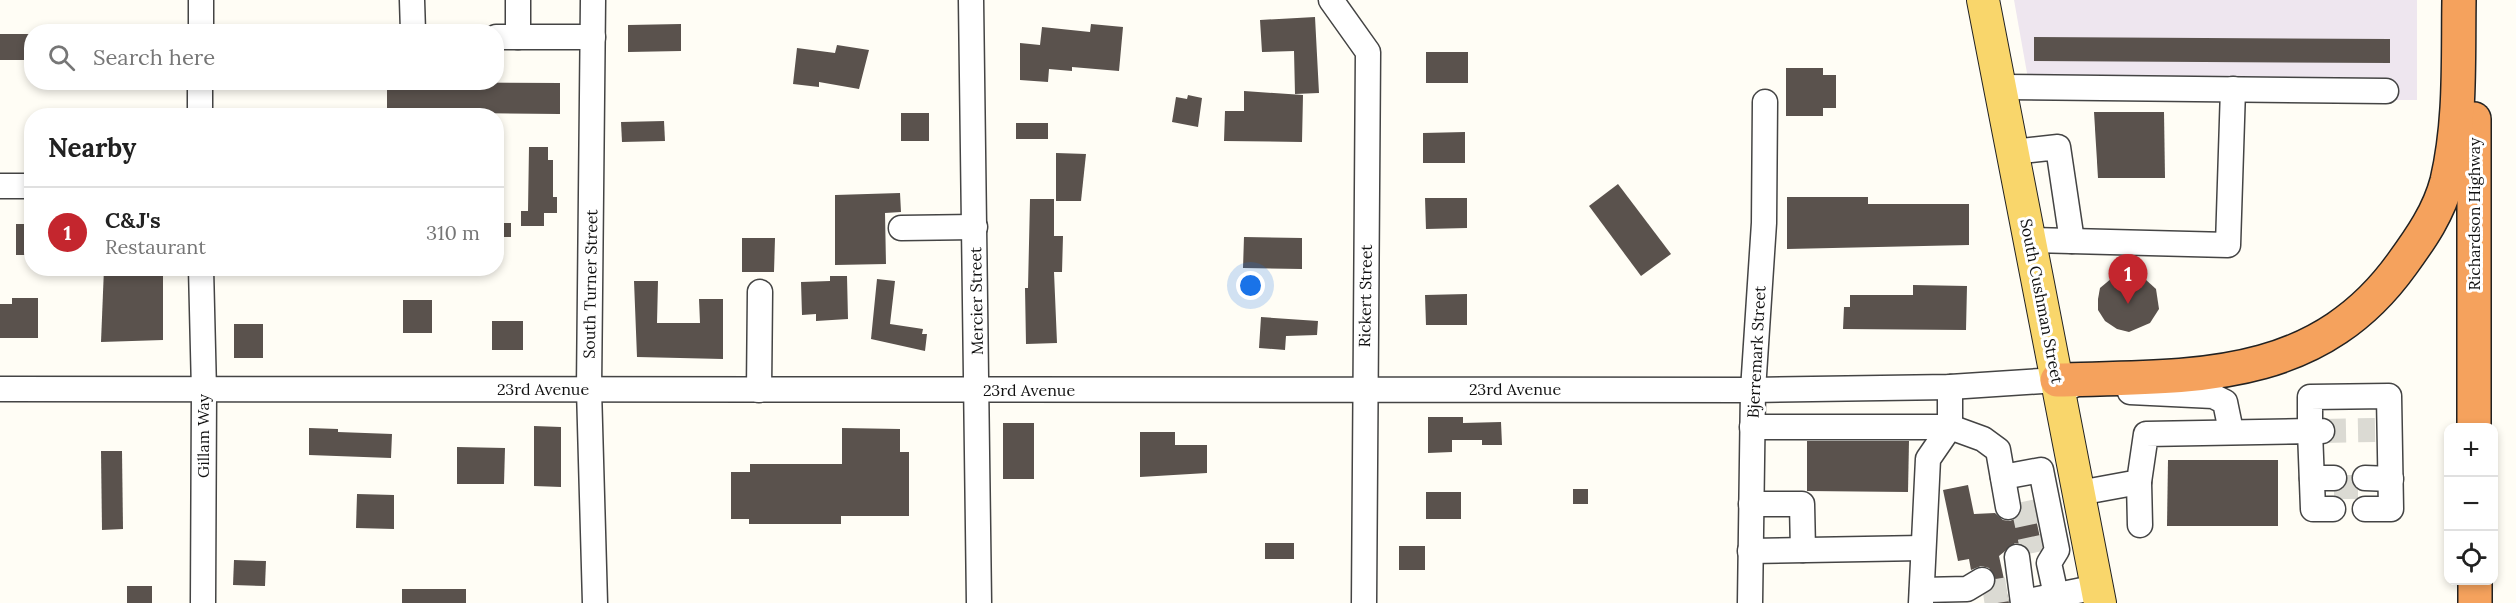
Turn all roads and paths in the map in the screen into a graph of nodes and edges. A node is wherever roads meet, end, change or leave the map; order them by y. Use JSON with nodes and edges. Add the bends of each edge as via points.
{"nodes":[{"id":1,"x":201,"y":0,"type":"edge"},
{"id":2,"x":412,"y":0,"type":"edge"},
{"id":3,"x":518,"y":0,"type":"edge"},
{"id":4,"x":593,"y":0,"type":"edge"},
{"id":5,"x":971,"y":0,"type":"edge"},
{"id":6,"x":1331,"y":0,"type":"edge"},
{"id":7,"x":1983,"y":0,"type":"edge"},
{"id":8,"x":2459,"y":0,"type":"edge"},
{"id":9,"x":2474,"y":0,"type":"edge"},
{"id":10,"x":201,"y":24,"type":"edge"},
{"id":11,"x":413,"y":24,"type":"edge"},
{"id":12,"x":507,"y":37,"type":"edge"},
{"id":13,"x":593,"y":37,"type":"junction"},
{"id":14,"x":2001,"y":87,"type":"junction"},
{"id":15,"x":2233,"y":89,"type":"junction"},
{"id":16,"x":200,"y":90,"type":"edge"},
{"id":17,"x":2386,"y":91,"type":"dead end"},
{"id":18,"x":1765,"y":102,"type":"dead end"},
{"id":19,"x":200,"y":108,"type":"edge"},
{"id":20,"x":2013,"y":152,"type":"junction"},
{"id":21,"x":0,"y":186,"type":"edge"},
{"id":22,"x":24,"y":186,"type":"edge"},
{"id":23,"x":975,"y":227,"type":"junction"},
{"id":24,"x":901,"y":228,"type":"dead end"},
{"id":25,"x":2030,"y":240,"type":"junction"},
{"id":26,"x":2072,"y":241,"type":"junction"},
{"id":27,"x":201,"y":276,"type":"edge"},
{"id":28,"x":760,"y":292,"type":"dead end"},
{"id":29,"x":2057,"y":380,"type":"junction"},
{"id":30,"x":1950,"y":387,"type":"junction"},
{"id":31,"x":1364,"y":388,"type":"junction"},
{"id":32,"x":0,"y":389,"type":"edge"},
{"id":33,"x":589,"y":389,"type":"junction"},
{"id":34,"x":204,"y":390,"type":"junction"},
{"id":35,"x":759,"y":390,"type":"junction"},
{"id":36,"x":977,"y":390,"type":"junction"},
{"id":37,"x":1753,"y":390,"type":"junction"},
{"id":38,"x":2474,"y":423,"type":"edge"},
{"id":39,"x":1752,"y":427,"type":"junction"},
{"id":40,"x":1950,"y":427,"type":"junction"},
{"id":41,"x":2231,"y":431,"type":"junction"},
{"id":42,"x":2317,"y":438,"type":"junction"},
{"id":43,"x":2041,"y":470,"type":"junction"},
{"id":44,"x":2010,"y":476,"type":"junction"},
{"id":45,"x":2076,"y":478,"type":"junction"},
{"id":46,"x":2139,"y":483,"type":"junction"},
{"id":47,"x":2325,"y":492,"type":"dead end"},
{"id":48,"x":2365,"y":494,"type":"tunnel mouth"},
{"id":49,"x":1751,"y":504,"type":"junction"},
{"id":50,"x":2015,"y":504,"type":"tunnel mouth"},
{"id":51,"x":2140,"y":525,"type":"dead end"},
{"id":52,"x":1922,"y":548,"type":"junction"},
{"id":53,"x":1803,"y":550,"type":"junction"},
{"id":54,"x":1750,"y":551,"type":"junction"},
{"id":55,"x":2023,"y":578,"type":"edge"},
{"id":56,"x":2475,"y":585,"type":"edge"},
{"id":57,"x":1977,"y":588,"type":"tunnel mouth"},
{"id":58,"x":2056,"y":595,"type":"junction"},
{"id":59,"x":2099,"y":595,"type":"edge"},
{"id":60,"x":1922,"y":596,"type":"edge"},
{"id":61,"x":203,"y":603,"type":"edge"},
{"id":62,"x":595,"y":603,"type":"edge"},
{"id":63,"x":979,"y":603,"type":"edge"},
{"id":64,"x":1364,"y":603,"type":"edge"},
{"id":65,"x":1750,"y":603,"type":"edge"},
{"id":66,"x":2475,"y":603,"type":"edge"}],
"edges":[{"from":1,"to":10,"type":"street"},
{"from":2,"to":11,"type":"street"},
{"from":3,"to":12,"type":"street"},
{"from":4,"to":13,"type":"street","name":"South Turner Street"},
{"from":5,"to":23,"type":"street","name":"Mercier Street"},
{"from":6,"to":31,"type":"street","name":"Rickert Street","via":[[1368,52]]},
{"from":7,"to":14,"type":"main road","name":"South Cushman Street"},
{"from":8,"to":29,"type":"highway","via":[[2458,108],[2446,184],[2434,218],[2373,301],[2316,342],[2237,369],[2187,376]]},
{"from":9,"to":38,"type":"highway","name":"Richardson Highway"},
{"from":12,"to":13,"type":"street"},
{"from":13,"to":33,"type":"street","name":"South Turner Street"},
{"from":14,"to":15,"type":"street"},
{"from":14,"to":20,"type":"main road","name":"South Cushman Street"},
{"from":15,"to":17,"type":"street"},
{"from":15,"to":26,"type":"street","via":[[2228,245]]},
{"from":16,"to":19,"type":"street"},
{"from":18,"to":37,"type":"street","name":"Bjerremark Street","via":[[1764,223]]},
{"from":20,"to":25,"type":"main road","name":"South Cushman Street"},
{"from":20,"to":26,"type":"street","via":[[2058,147]]},
{"from":21,"to":22,"type":"street"},
{"from":23,"to":24,"type":"street"},
{"from":23,"to":36,"type":"street","name":"Mercier Street"},
{"from":25,"to":26,"type":"street"},
{"from":25,"to":29,"type":"main road","name":"South Cushman Street"},
{"from":27,"to":34,"type":"street","name":"Gillam Way"},
{"from":28,"to":35,"type":"street"},
{"from":29,"to":30,"type":"street","name":"23rd Avenue"},
{"from":29,"to":41,"type":"street","via":[[2084,391],[2213,396],[2225,402]]},
{"from":29,"to":45,"type":"main road","name":"South Cushman Street"},
{"from":30,"to":37,"type":"street","name":"23rd Avenue"},
{"from":30,"to":40,"type":"street"},
{"from":31,"to":36,"type":"street","name":"23rd Avenue"},
{"from":31,"to":37,"type":"street","name":"23rd Avenue"},
{"from":31,"to":64,"type":"street","name":"Rickert Street"},
{"from":32,"to":34,"type":"street","name":"23rd Avenue"},
{"from":33,"to":34,"type":"street","name":"23rd Avenue"},
{"from":33,"to":35,"type":"street","name":"23rd Avenue"},
{"from":33,"to":62,"type":"street","name":"South Turner Street"},
{"from":34,"to":61,"type":"street","name":"Gillam Way"},
{"from":35,"to":36,"type":"street","name":"23rd Avenue"},
{"from":36,"to":63,"type":"street","name":"Mercier Street"},
{"from":37,"to":39,"type":"street","name":"Bjerremark Street"},
{"from":39,"to":40,"type":"street"},
{"from":39,"to":49,"type":"street","name":"Bjerremark Street"},
{"from":40,"to":44,"type":"street","via":[[1983,439],[1998,450]]},
{"from":40,"to":52,"type":"street","via":[[1928,459]]},
{"from":41,"to":42,"type":"street"},
{"from":41,"to":46,"type":"street","via":[[2146,434]]},
{"from":42,"to":47,"type":"street"},
{"from":42,"to":48,"type":"street","via":[[2310,397],[2389,396],[2382,437],[2391,488]]},
{"from":43,"to":44,"type":"street"},
{"from":43,"to":45,"type":"street"},
{"from":43,"to":55,"type":"street","via":[[2057,550]]},
{"from":44,"to":50,"type":"street"},
{"from":45,"to":46,"type":"street"},
{"from":45,"to":59,"type":"main road","name":"South Cushman Street"},
{"from":46,"to":51,"type":"street"},
{"from":49,"to":53,"type":"street","via":[[1802,504]]},
{"from":49,"to":54,"type":"street","name":"Bjerremark Street"},
{"from":52,"to":53,"type":"street"},
{"from":52,"to":60,"type":"street"},
{"from":53,"to":54,"type":"street"},
{"from":54,"to":65,"type":"street","name":"Bjerremark Street"},
{"from":55,"to":58,"type":"street"},
{"from":55,"to":58,"type":"street"},
{"from":56,"to":66,"type":"highway"},
{"from":57,"to":60,"type":"street"},
{"from":58,"to":59,"type":"street"}]}
